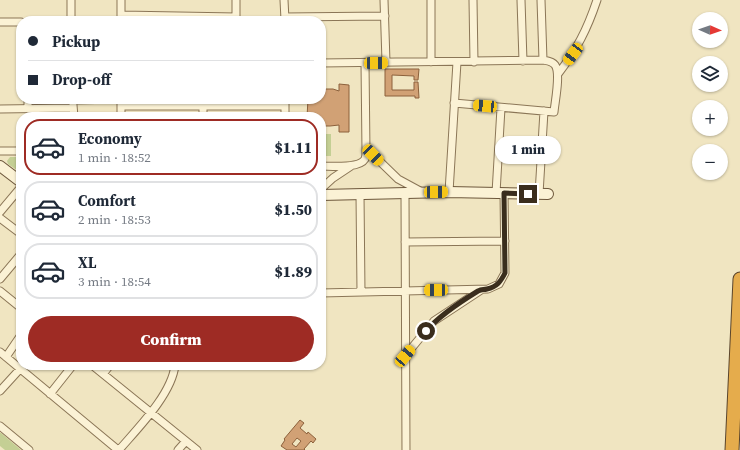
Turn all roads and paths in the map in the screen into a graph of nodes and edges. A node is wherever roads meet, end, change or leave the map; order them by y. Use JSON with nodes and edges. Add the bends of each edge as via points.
{"nodes":[{"id":1,"x":71,"y":0,"type":"edge"},
{"id":2,"x":121,"y":0,"type":"edge"},
{"id":3,"x":236,"y":0,"type":"edge"},
{"id":4,"x":284,"y":0,"type":"edge"},
{"id":5,"x":384,"y":0,"type":"edge"},
{"id":6,"x":431,"y":0,"type":"edge"},
{"id":7,"x":472,"y":0,"type":"edge"},
{"id":8,"x":521,"y":0,"type":"edge"},
{"id":9,"x":540,"y":0,"type":"edge"},
{"id":10,"x":597,"y":0,"type":"edge"},
{"id":11,"x":71,"y":16,"type":"edge"},
{"id":12,"x":121,"y":16,"type":"edge"},
{"id":13,"x":236,"y":16,"type":"edge"},
{"id":14,"x":285,"y":16,"type":"edge"},
{"id":15,"x":385,"y":16,"type":"junction"},
{"id":16,"x":326,"y":18,"type":"edge"},
{"id":17,"x":0,"y":22,"type":"edge"},
{"id":18,"x":16,"y":22,"type":"edge"},
{"id":19,"x":543,"y":60,"type":"junction"},
{"id":20,"x":523,"y":61,"type":"junction"},
{"id":21,"x":386,"y":62,"type":"junction"},
{"id":22,"x":432,"y":62,"type":"junction"},
{"id":23,"x":457,"y":62,"type":"junction"},
{"id":24,"x":474,"y":62,"type":"junction"},
{"id":25,"x":326,"y":63,"type":"edge"},
{"id":26,"x":365,"y":63,"type":"junction"},
{"id":27,"x":558,"y":74,"type":"junction"},
{"id":28,"x":454,"y":103,"type":"junction"},
{"id":29,"x":28,"y":104,"type":"edge"},
{"id":30,"x":73,"y":104,"type":"edge"},
{"id":31,"x":170,"y":104,"type":"edge"},
{"id":32,"x":220,"y":104,"type":"edge"},
{"id":33,"x":203,"y":106,"type":"junction"},
{"id":34,"x":73,"y":108,"type":"junction"},
{"id":35,"x":500,"y":108,"type":"junction"},
{"id":36,"x":0,"y":109,"type":"edge"},
{"id":37,"x":28,"y":109,"type":"junction"},
{"id":38,"x":544,"y":111,"type":"junction"},
{"id":39,"x":73,"y":112,"type":"edge"},
{"id":40,"x":203,"y":112,"type":"edge"},
{"id":41,"x":366,"y":148,"type":"junction"},
{"id":42,"x":0,"y":151,"type":"edge"},
{"id":43,"x":16,"y":151,"type":"edge"},
{"id":44,"x":0,"y":166,"type":"edge"},
{"id":45,"x":326,"y":166,"type":"edge"},
{"id":46,"x":351,"y":166,"type":"junction"},
{"id":47,"x":16,"y":178,"type":"edge"},
{"id":48,"x":326,"y":184,"type":"edge"},
{"id":49,"x":422,"y":192,"type":"junction"},
{"id":50,"x":449,"y":192,"type":"junction"},
{"id":51,"x":16,"y":193,"type":"edge"},
{"id":52,"x":405,"y":193,"type":"junction"},
{"id":53,"x":500,"y":193,"type":"junction"},
{"id":54,"x":360,"y":194,"type":"junction"},
{"id":55,"x":544,"y":194,"type":"joint"},
{"id":56,"x":326,"y":195,"type":"edge"},
{"id":57,"x":0,"y":212,"type":"edge"},
{"id":58,"x":0,"y":218,"type":"edge"},
{"id":59,"x":16,"y":230,"type":"edge"},
{"id":60,"x":505,"y":241,"type":"junction"},
{"id":61,"x":405,"y":242,"type":"junction"},
{"id":62,"x":16,"y":260,"type":"edge"},
{"id":63,"x":0,"y":279,"type":"edge"},
{"id":64,"x":740,"y":279,"type":"edge"},
{"id":65,"x":482,"y":289,"type":"junction"},
{"id":66,"x":0,"y":291,"type":"edge"},
{"id":67,"x":405,"y":291,"type":"junction"},
{"id":68,"x":361,"y":292,"type":"junction"},
{"id":69,"x":326,"y":293,"type":"edge"},
{"id":70,"x":16,"y":304,"type":"edge"},
{"id":71,"x":16,"y":340,"type":"edge"},
{"id":72,"x":3,"y":354,"type":"edge"},
{"id":73,"x":405,"y":356,"type":"junction"},
{"id":74,"x":16,"y":365,"type":"edge"},
{"id":75,"x":19,"y":370,"type":"edge"},
{"id":76,"x":21,"y":370,"type":"edge"},
{"id":77,"x":69,"y":370,"type":"edge"},
{"id":78,"x":98,"y":370,"type":"edge"},
{"id":79,"x":106,"y":370,"type":"edge"},
{"id":80,"x":174,"y":370,"type":"edge"},
{"id":81,"x":103,"y":374,"type":"junction"},
{"id":82,"x":0,"y":391,"type":"edge"},
{"id":83,"x":50,"y":394,"type":"junction"},
{"id":84,"x":151,"y":413,"type":"junction"},
{"id":85,"x":0,"y":426,"type":"edge"},
{"id":86,"x":186,"y":441,"type":"junction"},
{"id":87,"x":29,"y":450,"type":"edge"},
{"id":88,"x":119,"y":450,"type":"edge"},
{"id":89,"x":178,"y":450,"type":"edge"},
{"id":90,"x":197,"y":450,"type":"edge"},
{"id":91,"x":406,"y":450,"type":"edge"},
{"id":92,"x":732,"y":450,"type":"edge"}],
"edges":[{"from":1,"to":11,"type":"street"},
{"from":2,"to":12,"type":"street"},
{"from":3,"to":13,"type":"street"},
{"from":4,"to":14,"type":"street"},
{"from":5,"to":15,"type":"street"},
{"from":6,"to":22,"type":"street"},
{"from":7,"to":24,"type":"street"},
{"from":8,"to":20,"type":"street"},
{"from":9,"to":19,"type":"street"},
{"from":10,"to":27,"type":"street","via":[[588,26],[573,54]]},
{"from":15,"to":16,"type":"street"},
{"from":15,"to":21,"type":"street"},
{"from":17,"to":18,"type":"street"},
{"from":19,"to":20,"type":"street"},
{"from":19,"to":27,"type":"street","via":[[556,65]]},
{"from":20,"to":24,"type":"street"},
{"from":21,"to":22,"type":"street"},
{"from":21,"to":26,"type":"street"},
{"from":22,"to":23,"type":"street"},
{"from":23,"to":24,"type":"street"},
{"from":23,"to":28,"type":"street"},
{"from":25,"to":26,"type":"street"},
{"from":26,"to":41,"type":"street"},
{"from":27,"to":38,"type":"street","via":[[554,112]]},
{"from":28,"to":35,"type":"street"},
{"from":28,"to":50,"type":"street"},
{"from":29,"to":37,"type":"street"},
{"from":30,"to":34,"type":"street"},
{"from":31,"to":33,"type":"street"},
{"from":32,"to":33,"type":"street"},
{"from":33,"to":40,"type":"street"},
{"from":34,"to":37,"type":"street"},
{"from":34,"to":39,"type":"street"},
{"from":35,"to":38,"type":"street"},
{"from":35,"to":53,"type":"street"},
{"from":36,"to":37,"type":"street"},
{"from":38,"to":55,"type":"street"},
{"from":41,"to":46,"type":"street","via":[[365,159]]},
{"from":41,"to":49,"type":"street","via":[[398,179]]},
{"from":42,"to":43,"type":"street"},
{"from":44,"to":47,"type":"street"},
{"from":45,"to":46,"type":"street"},
{"from":46,"to":48,"type":"street"},
{"from":49,"to":50,"type":"street"},
{"from":49,"to":52,"type":"street"},
{"from":50,"to":53,"type":"street"},
{"from":51,"to":57,"type":"street"},
{"from":52,"to":54,"type":"street"},
{"from":52,"to":61,"type":"street"},
{"from":53,"to":55,"type":"street"},
{"from":53,"to":60,"type":"street"},
{"from":54,"to":56,"type":"street"},
{"from":54,"to":68,"type":"street"},
{"from":58,"to":59,"type":"street"},
{"from":60,"to":61,"type":"street"},
{"from":60,"to":65,"type":"street","via":[[505,273],[499,284]]},
{"from":61,"to":67,"type":"street"},
{"from":62,"to":63,"type":"street"},
{"from":64,"to":92,"type":"highway"},
{"from":65,"to":67,"type":"street"},
{"from":65,"to":73,"type":"street","via":[[434,322]]},
{"from":66,"to":70,"type":"street"},
{"from":67,"to":68,"type":"street"},
{"from":67,"to":73,"type":"street"},
{"from":68,"to":69,"type":"street"},
{"from":71,"to":72,"type":"street"},
{"from":72,"to":74,"type":"street"},
{"from":73,"to":91,"type":"street"},
{"from":75,"to":82,"type":"street"},
{"from":76,"to":83,"type":"street"},
{"from":77,"to":83,"type":"street"},
{"from":78,"to":81,"type":"street"},
{"from":79,"to":81,"type":"street"},
{"from":80,"to":84,"type":"street"},
{"from":81,"to":84,"type":"street"},
{"from":83,"to":88,"type":"street"},
{"from":84,"to":86,"type":"street"},
{"from":84,"to":88,"type":"street"},
{"from":85,"to":87,"type":"street"},
{"from":86,"to":89,"type":"street"},
{"from":86,"to":90,"type":"street"}]}
